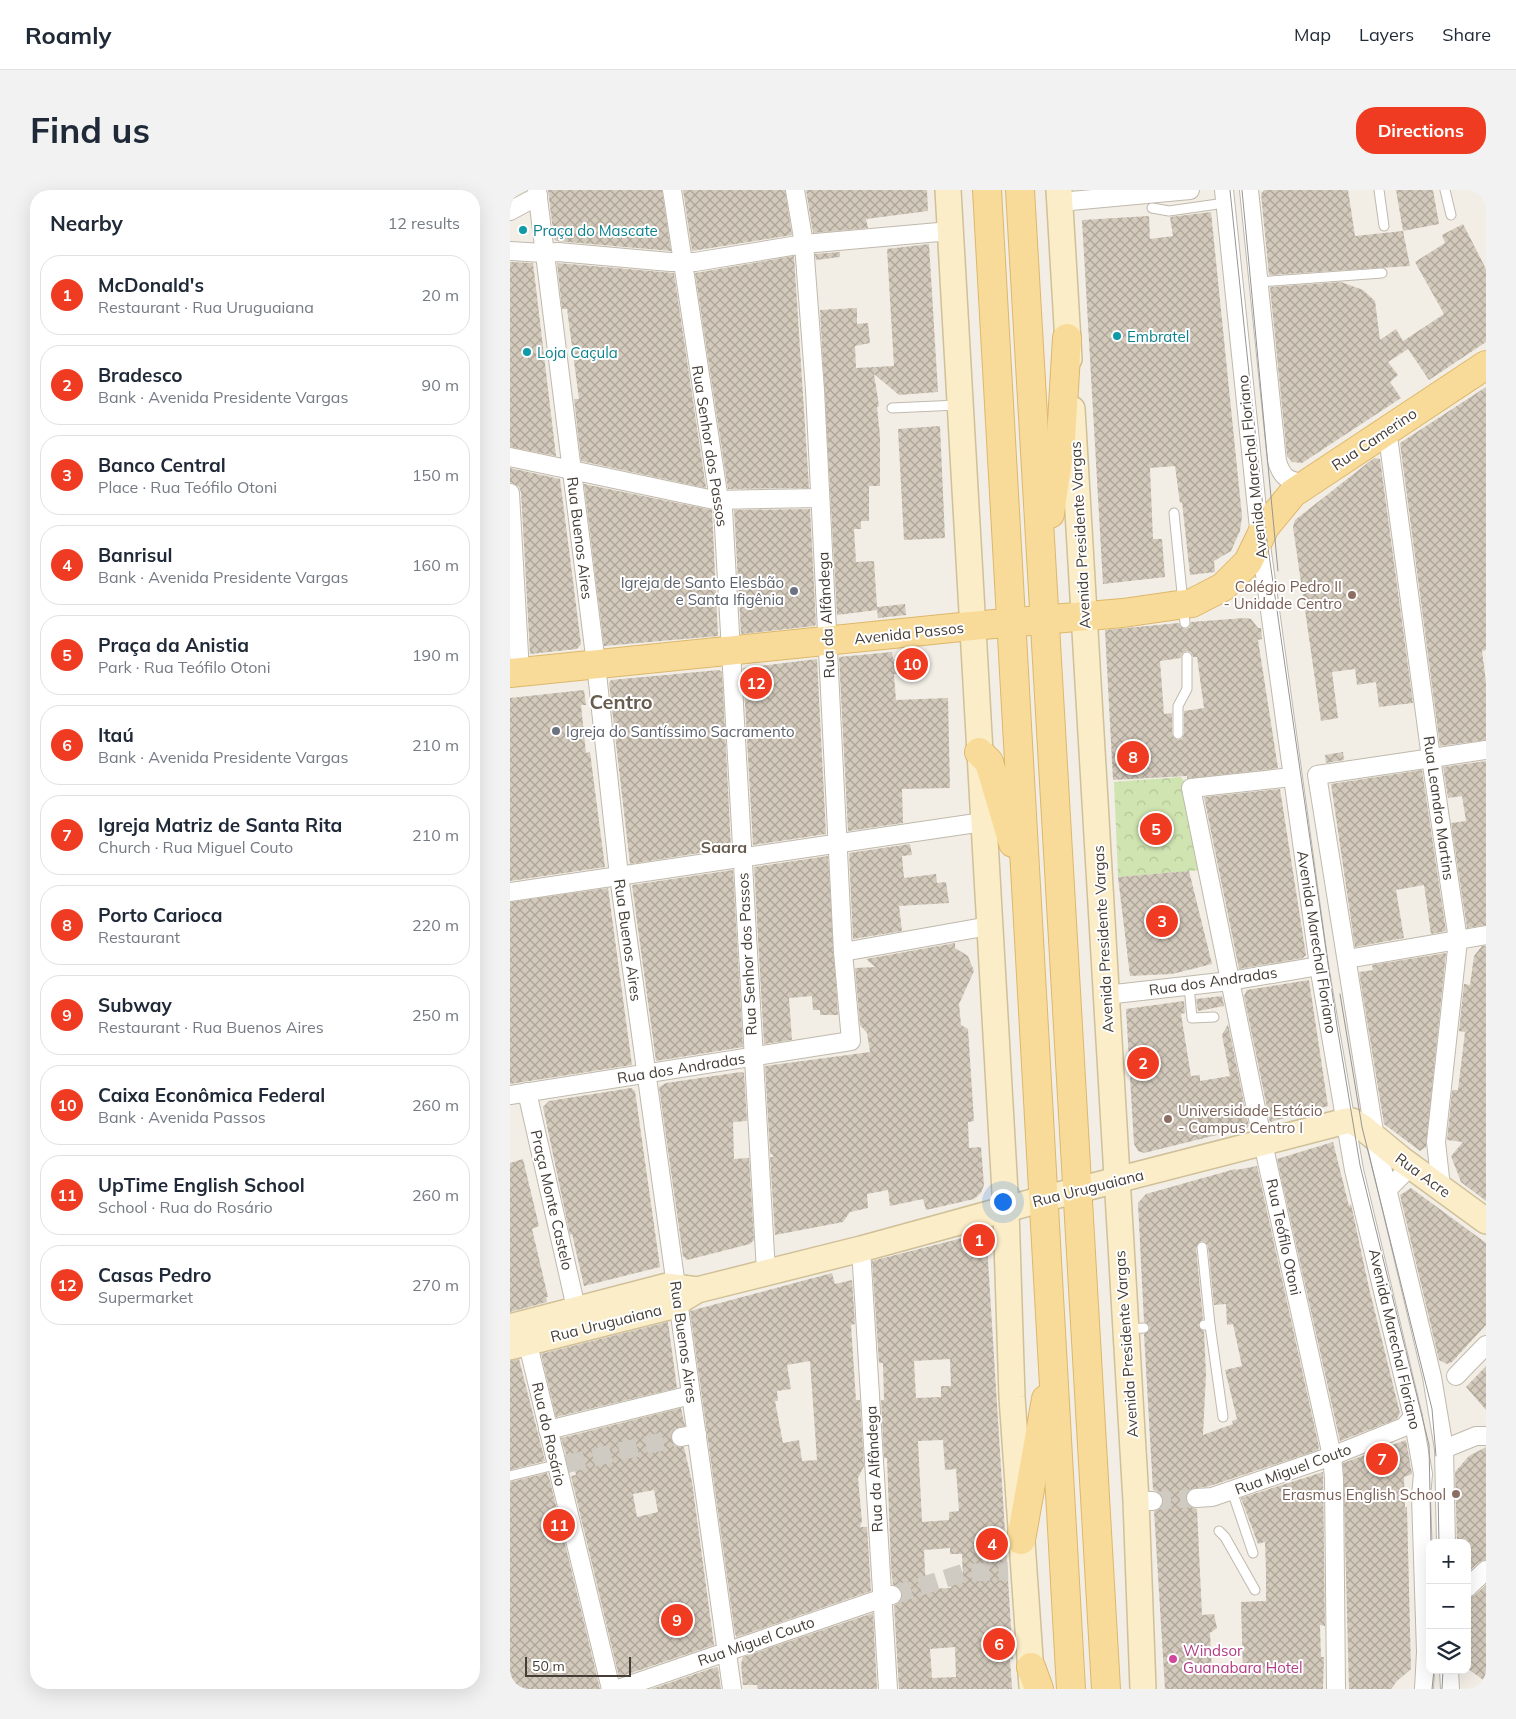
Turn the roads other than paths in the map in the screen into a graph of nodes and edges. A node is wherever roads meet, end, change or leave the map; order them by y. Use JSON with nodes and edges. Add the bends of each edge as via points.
{"nodes":[{"id":1,"x":672,"y":190,"type":"edge"},
{"id":2,"x":795,"y":190,"type":"edge"},
{"id":3,"x":948,"y":190,"type":"edge"},
{"id":4,"x":987,"y":190,"type":"edge"},
{"id":5,"x":1020,"y":190,"type":"edge"},
{"id":6,"x":1190,"y":190,"type":"edge"},
{"id":7,"x":1249,"y":190,"type":"edge"},
{"id":8,"x":1379,"y":190,"type":"edge"},
{"id":9,"x":1445,"y":190,"type":"edge"},
{"id":10,"x":537,"y":193,"type":"edge"},
{"id":11,"x":1060,"y":196,"type":"edge"},
{"id":12,"x":1224,"y":196,"type":"edge"},
{"id":13,"x":1152,"y":208,"type":"dead end"},
{"id":14,"x":510,"y":210,"type":"edge"},
{"id":15,"x":1451,"y":215,"type":"dead end"},
{"id":16,"x":1384,"y":226,"type":"dead end"},
{"id":17,"x":950,"y":231,"type":"junction"},
{"id":18,"x":804,"y":244,"type":"junction"},
{"id":19,"x":510,"y":251,"type":"edge"},
{"id":20,"x":544,"y":254,"type":"junction"},
{"id":21,"x":682,"y":262,"type":"junction"},
{"id":22,"x":1382,"y":273,"type":"dead end"},
{"id":23,"x":1258,"y":282,"type":"junction"},
{"id":24,"x":1067,"y":338,"type":"junction"},
{"id":25,"x":1486,"y":365,"type":"edge"},
{"id":26,"x":961,"y":405,"type":"junction"},
{"id":27,"x":892,"y":408,"type":"dead end"},
{"id":28,"x":1387,"y":429,"type":"junction"},
{"id":29,"x":510,"y":457,"type":"edge"},
{"id":30,"x":571,"y":470,"type":"junction"},
{"id":31,"x":1307,"y":484,"type":"junction"},
{"id":32,"x":510,"y":492,"type":"edge"},
{"id":33,"x":819,"y":498,"type":"junction"},
{"id":34,"x":719,"y":500,"type":"junction"},
{"id":35,"x":1174,"y":513,"type":"dead end"},
{"id":36,"x":1264,"y":529,"type":"junction"},
{"id":37,"x":1041,"y":562,"type":"junction"},
{"id":38,"x":1185,"y":614,"type":"junction"},
{"id":39,"x":1084,"y":616,"type":"junction"},
{"id":40,"x":1044,"y":619,"type":"junction"},
{"id":41,"x":1012,"y":623,"type":"junction"},
{"id":42,"x":971,"y":626,"type":"junction"},
{"id":43,"x":828,"y":642,"type":"junction"},
{"id":44,"x":729,"y":651,"type":"junction"},
{"id":45,"x":1187,"y":657,"type":"dead end"},
{"id":46,"x":596,"y":664,"type":"junction"},
{"id":47,"x":515,"y":672,"type":"edge"},
{"id":48,"x":1178,"y":734,"type":"dead end"},
{"id":49,"x":1486,"y":750,"type":"edge"},
{"id":50,"x":979,"y":752,"type":"junction"},
{"id":51,"x":1431,"y":758,"type":"junction"},
{"id":52,"x":1292,"y":777,"type":"junction"},
{"id":53,"x":983,"y":822,"type":"junction"},
{"id":54,"x":838,"y":843,"type":"junction"},
{"id":55,"x":742,"y":857,"type":"junction"},
{"id":56,"x":619,"y":876,"type":"junction"},
{"id":57,"x":1027,"y":890,"type":"junction"},
{"id":58,"x":510,"y":892,"type":"edge"},
{"id":59,"x":989,"y":926,"type":"junction"},
{"id":60,"x":1486,"y":935,"type":"edge"},
{"id":61,"x":1458,"y":940,"type":"junction"},
{"id":62,"x":843,"y":952,"type":"junction"},
{"id":63,"x":1346,"y":959,"type":"junction"},
{"id":64,"x":1319,"y":966,"type":"junction"},
{"id":65,"x":1230,"y":981,"type":"junction"},
{"id":66,"x":1189,"y":986,"type":"junction"},
{"id":67,"x":1106,"y":995,"type":"junction"},
{"id":68,"x":1214,"y":1017,"type":"dead end"},
{"id":69,"x":851,"y":1041,"type":"joint"},
{"id":70,"x":754,"y":1057,"type":"junction"},
{"id":71,"x":646,"y":1074,"type":"junction"},
{"id":72,"x":518,"y":1093,"type":"edge"},
{"id":73,"x":1361,"y":1128,"type":"junction"},
{"id":74,"x":1263,"y":1144,"type":"junction"},
{"id":75,"x":1411,"y":1166,"type":"junction"},
{"id":76,"x":1117,"y":1182,"type":"junction"},
{"id":77,"x":1441,"y":1187,"type":"junction"},
{"id":78,"x":1388,"y":1189,"type":"junction"},
{"id":79,"x":1078,"y":1190,"type":"junction"},
{"id":80,"x":1043,"y":1199,"type":"junction"},
{"id":81,"x":1006,"y":1210,"type":"junction"},
{"id":82,"x":1486,"y":1221,"type":"edge"},
{"id":83,"x":1202,"y":1247,"type":"dead end"},
{"id":84,"x":861,"y":1249,"type":"junction"},
{"id":85,"x":766,"y":1272,"type":"junction"},
{"id":86,"x":683,"y":1293,"type":"junction"},
{"id":87,"x":576,"y":1308,"type":"junction"},
{"id":88,"x":518,"y":1335,"type":"edge"},
{"id":89,"x":1486,"y":1345,"type":"edge"},
{"id":90,"x":1053,"y":1371,"type":"junction"},
{"id":91,"x":1456,"y":1376,"type":"dead end"},
{"id":92,"x":691,"y":1394,"type":"junction"},
{"id":93,"x":1222,"y":1417,"type":"dead end"},
{"id":94,"x":1414,"y":1417,"type":"junction"},
{"id":95,"x":548,"y":1430,"type":"junction"},
{"id":96,"x":1486,"y":1436,"type":"edge"},
{"id":97,"x":1444,"y":1449,"type":"junction"},
{"id":98,"x":1332,"y":1456,"type":"junction"},
{"id":99,"x":561,"y":1465,"type":"junction"},
{"id":100,"x":510,"y":1476,"type":"edge"},
{"id":101,"x":1232,"y":1491,"type":"junction"},
{"id":102,"x":1196,"y":1498,"type":"tunnel mouth"},
{"id":103,"x":1219,"y":1530,"type":"dead end"},
{"id":104,"x":1446,"y":1539,"type":"edge"},
{"id":105,"x":1021,"y":1540,"type":"junction"},
{"id":106,"x":1253,"y":1553,"type":"dead end"},
{"id":107,"x":1486,"y":1570,"type":"edge"},
{"id":108,"x":1471,"y":1584,"type":"edge"},
{"id":109,"x":1255,"y":1590,"type":"dead end"},
{"id":110,"x":888,"y":1596,"type":"junction"},
{"id":111,"x":726,"y":1651,"type":"junction"},
{"id":112,"x":1449,"y":1674,"type":"edge"},
{"id":113,"x":1034,"y":1682,"type":"edge"},
{"id":114,"x":611,"y":1689,"type":"edge"},
{"id":115,"x":618,"y":1689,"type":"edge"},
{"id":116,"x":732,"y":1689,"type":"edge"},
{"id":117,"x":888,"y":1689,"type":"edge"},
{"id":118,"x":1071,"y":1689,"type":"edge"},
{"id":119,"x":1106,"y":1689,"type":"edge"},
{"id":120,"x":1143,"y":1689,"type":"edge"},
{"id":121,"x":1336,"y":1689,"type":"edge"},
{"id":122,"x":1424,"y":1689,"type":"edge"},
{"id":123,"x":1450,"y":1689,"type":"edge"}],
"edges":[{"from":1,"to":21,"type":"street","name":"Rua Senhor dos Passos"},
{"from":2,"to":18,"type":"street","name":"Rua da Alfândega"},
{"from":3,"to":17,"type":"main road"},
{"from":4,"to":41,"type":"main road"},
{"from":5,"to":37,"type":"main road"},
{"from":6,"to":11,"type":"street"},
{"from":7,"to":23,"type":"street","name":"Avenida Marechal Floriano"},
{"from":8,"to":16,"type":"lane"},
{"from":9,"to":15,"type":"lane"},
{"from":10,"to":14,"type":"street"},
{"from":10,"to":20,"type":"street","name":"Rua Buenos Aires"},
{"from":11,"to":24,"type":"main road","name":"Avenida Presidente Vargas"},
{"from":12,"to":13,"type":"lane","via":[[1169,211]]},
{"from":12,"to":36,"type":"street","name":"Avenida Marechal Floriano"},
{"from":17,"to":18,"type":"street"},
{"from":17,"to":26,"type":"main road"},
{"from":18,"to":21,"type":"street"},
{"from":18,"to":33,"type":"street","name":"Rua da Alfândega"},
{"from":19,"to":20,"type":"street"},
{"from":20,"to":21,"type":"street","via":[[558,252]]},
{"from":20,"to":30,"type":"street","name":"Rua Buenos Aires"},
{"from":21,"to":34,"type":"street","name":"Rua Senhor dos Passos"},
{"from":22,"to":23,"type":"lane"},
{"from":23,"to":31,"type":"street","name":"Avenida Marechal Floriano","via":[[1277,461],[1280,473],[1292,482]]},
{"from":24,"to":37,"type":"main road","via":[[1061,439]]},
{"from":24,"to":39,"type":"main road","name":"Avenida Presidente Vargas","via":[[1083,558]]},
{"from":25,"to":28,"type":"main road","name":"Rua Camerino"},
{"from":26,"to":27,"type":"lane"},
{"from":26,"to":42,"type":"main road"},
{"from":28,"to":31,"type":"main road","name":"Rua Camerino"},
{"from":28,"to":51,"type":"street","name":"Rua Leandro Martins"},
{"from":29,"to":30,"type":"street"},
{"from":30,"to":34,"type":"street"},
{"from":30,"to":46,"type":"street","name":"Rua Buenos Aires"},
{"from":31,"to":36,"type":"main road","name":"Rua Camerino","via":[[1293,493]]},
{"from":32,"to":47,"type":"street"},
{"from":33,"to":34,"type":"street"},
{"from":33,"to":43,"type":"street","name":"Rua da Alfândega"},
{"from":34,"to":44,"type":"street","name":"Rua Senhor dos Passos","via":[[723,508]]},
{"from":35,"to":38,"type":"lane"},
{"from":36,"to":38,"type":"main road","name":"Avenida Passos","via":[[1248,562],[1223,587],[1192,603]]},
{"from":36,"to":52,"type":"street","name":"Avenida Marechal Floriano"},
{"from":37,"to":40,"type":"main road"},
{"from":38,"to":39,"type":"main road","name":"Avenida Passos"},
{"from":39,"to":40,"type":"main road","name":"Avenida Passos"},
{"from":39,"to":67,"type":"main road","name":"Avenida Presidente Vargas"},
{"from":40,"to":41,"type":"main road","name":"Avenida Passos"},
{"from":40,"to":79,"type":"main road"},
{"from":41,"to":42,"type":"main road","name":"Avenida Passos"},
{"from":41,"to":57,"type":"main road"},
{"from":42,"to":43,"type":"main road","name":"Avenida Passos"},
{"from":42,"to":50,"type":"main road"},
{"from":43,"to":44,"type":"main road","name":"Avenida Passos"},
{"from":43,"to":54,"type":"street","name":"Rua da Alfândega"},
{"from":44,"to":46,"type":"main road","name":"Avenida Passos"},
{"from":44,"to":55,"type":"street","name":"Rua Senhor dos Passos"},
{"from":45,"to":48,"type":"lane","via":[[1186,689],[1178,706]]},
{"from":46,"to":47,"type":"main road","name":"Avenida Passos"},
{"from":46,"to":56,"type":"street","name":"Rua Buenos Aires"},
{"from":49,"to":51,"type":"street"},
{"from":50,"to":53,"type":"main road"},
{"from":50,"to":57,"type":"main road","via":[[989,762]]},
{"from":51,"to":61,"type":"street","name":"Rua Leandro Martins"},
{"from":51,"to":63,"type":"street","name":"Avenida Marechal Floriano","via":[[1317,775]]},
{"from":52,"to":64,"type":"street","name":"Avenida Marechal Floriano"},
{"from":52,"to":65,"type":"street","name":"Rua Teófilo Otoni","via":[[1191,788]]},
{"from":53,"to":54,"type":"street"},
{"from":53,"to":59,"type":"main road"},
{"from":54,"to":55,"type":"street"},
{"from":54,"to":62,"type":"street","name":"Rua da Alfândega"},
{"from":55,"to":56,"type":"street"},
{"from":55,"to":70,"type":"street","name":"Rua Senhor dos Passos"},
{"from":56,"to":58,"type":"street"},
{"from":56,"to":71,"type":"street","name":"Rua Buenos Aires"},
{"from":57,"to":80,"type":"main road"},
{"from":59,"to":62,"type":"street"},
{"from":59,"to":81,"type":"main road"},
{"from":60,"to":61,"type":"street"},
{"from":61,"to":63,"type":"street"},
{"from":61,"to":77,"type":"street","name":"Rua Leandro Martins","via":[[1436,1142]]},
{"from":62,"to":69,"type":"street","name":"Rua da Alfândega"},
{"from":63,"to":73,"type":"street","name":"Avenida Marechal Floriano"},
{"from":64,"to":65,"type":"street","name":"Rua dos Andradas"},
{"from":64,"to":73,"type":"street","name":"Avenida Marechal Floriano"},
{"from":65,"to":66,"type":"street","name":"Rua dos Andradas"},
{"from":65,"to":74,"type":"street","name":"Rua Teófilo Otoni"},
{"from":66,"to":67,"type":"street","name":"Rua dos Andradas"},
{"from":66,"to":68,"type":"lane","via":[[1192,1018]]},
{"from":67,"to":76,"type":"main road","name":"Avenida Presidente Vargas"},
{"from":69,"to":70,"type":"street","name":"Rua dos Andradas"},
{"from":70,"to":71,"type":"street","name":"Rua dos Andradas"},
{"from":70,"to":85,"type":"street","name":"Rua Senhor dos Passos"},
{"from":71,"to":72,"type":"street","name":"Rua dos Andradas"},
{"from":71,"to":86,"type":"street","name":"Rua Buenos Aires"},
{"from":72,"to":87,"type":"street","name":"Praça Monte Castelo"},
{"from":73,"to":74,"type":"main road","name":"Rua Uruguaiana"},
{"from":73,"to":75,"type":"main road","name":"Rua Acre"},
{"from":73,"to":78,"type":"street","name":"Avenida Marechal Floriano"},
{"from":73,"to":94,"type":"street","name":"Avenida Marechal Floriano","via":[[1354,1170]]},
{"from":74,"to":76,"type":"main road","name":"Rua Uruguaiana"},
{"from":74,"to":98,"type":"street","name":"Rua Teófilo Otoni"},
{"from":75,"to":77,"type":"main road","name":"Rua Acre"},
{"from":75,"to":78,"type":"street"},
{"from":76,"to":79,"type":"main road","name":"Rua Uruguaiana"},
{"from":76,"to":120,"type":"main road","name":"Avenida Presidente Vargas","via":[[1135,1329],[1145,1501]]},
{"from":77,"to":82,"type":"main road","name":"Rua Acre"},
{"from":78,"to":97,"type":"street","name":"Avenida Marechal Floriano","via":[[1431,1370]]},
{"from":79,"to":80,"type":"main road","name":"Rua Uruguaiana"},
{"from":79,"to":119,"type":"main road"},
{"from":80,"to":81,"type":"main road","name":"Rua Uruguaiana"},
{"from":80,"to":90,"type":"main road"},
{"from":81,"to":84,"type":"main road","name":"Rua Uruguaiana"},
{"from":81,"to":105,"type":"main road"},
{"from":83,"to":93,"type":"lane","via":[[1207,1325]]},
{"from":84,"to":85,"type":"main road","name":"Rua Uruguaiana"},
{"from":84,"to":110,"type":"street","name":"Rua da Alfândega"},
{"from":85,"to":86,"type":"main road","name":"Rua Uruguaiana"},
{"from":86,"to":87,"type":"main road","name":"Rua Uruguaiana","via":[[667,1286]]},
{"from":86,"to":88,"type":"main road","name":"Rua Uruguaiana","via":[[669,1307]]},
{"from":86,"to":92,"type":"street","name":"Rua Buenos Aires"},
{"from":87,"to":88,"type":"main road","name":"Rua Uruguaiana"},
{"from":88,"to":95,"type":"street","name":"Rua do Rosário"},
{"from":89,"to":91,"type":"street"},
{"from":90,"to":105,"type":"main road","via":[[1041,1419]]},
{"from":90,"to":118,"type":"main road"},
{"from":92,"to":95,"type":"street"},
{"from":92,"to":111,"type":"street","name":"Rua Buenos Aires","via":[[689,1435]]},
{"from":94,"to":98,"type":"street","name":"Rua Miguel Couto","via":[[1404,1427]]},
{"from":94,"to":122,"type":"street","name":"Avenida Marechal Floriano","via":[[1423,1474]]},
{"from":95,"to":99,"type":"street","name":"Rua do Rosário"},
{"from":96,"to":97,"type":"street","via":[[1476,1436]]},
{"from":97,"to":104,"type":"street","name":"Avenida Marechal Floriano"},
{"from":98,"to":101,"type":"street","name":"Rua Miguel Couto"},
{"from":98,"to":121,"type":"street","name":"Rua Teófilo Otoni"},
{"from":99,"to":100,"type":"lane"},
{"from":99,"to":114,"type":"street","name":"Rua do Rosário"},
{"from":101,"to":102,"type":"street","name":"Rua Miguel Couto","via":[[1212,1498]]},
{"from":101,"to":106,"type":"lane"},
{"from":103,"to":109,"type":"lane"},
{"from":105,"to":113,"type":"main road","via":[[1016,1570]]},
{"from":107,"to":108,"type":"street"},
{"from":110,"to":111,"type":"street","name":"Rua Miguel Couto"},
{"from":110,"to":117,"type":"street","name":"Rua da Alfândega"},
{"from":111,"to":115,"type":"street","name":"Rua Miguel Couto"},
{"from":111,"to":116,"type":"street","name":"Rua Buenos Aires"},
{"from":112,"to":123,"type":"street"}]}
